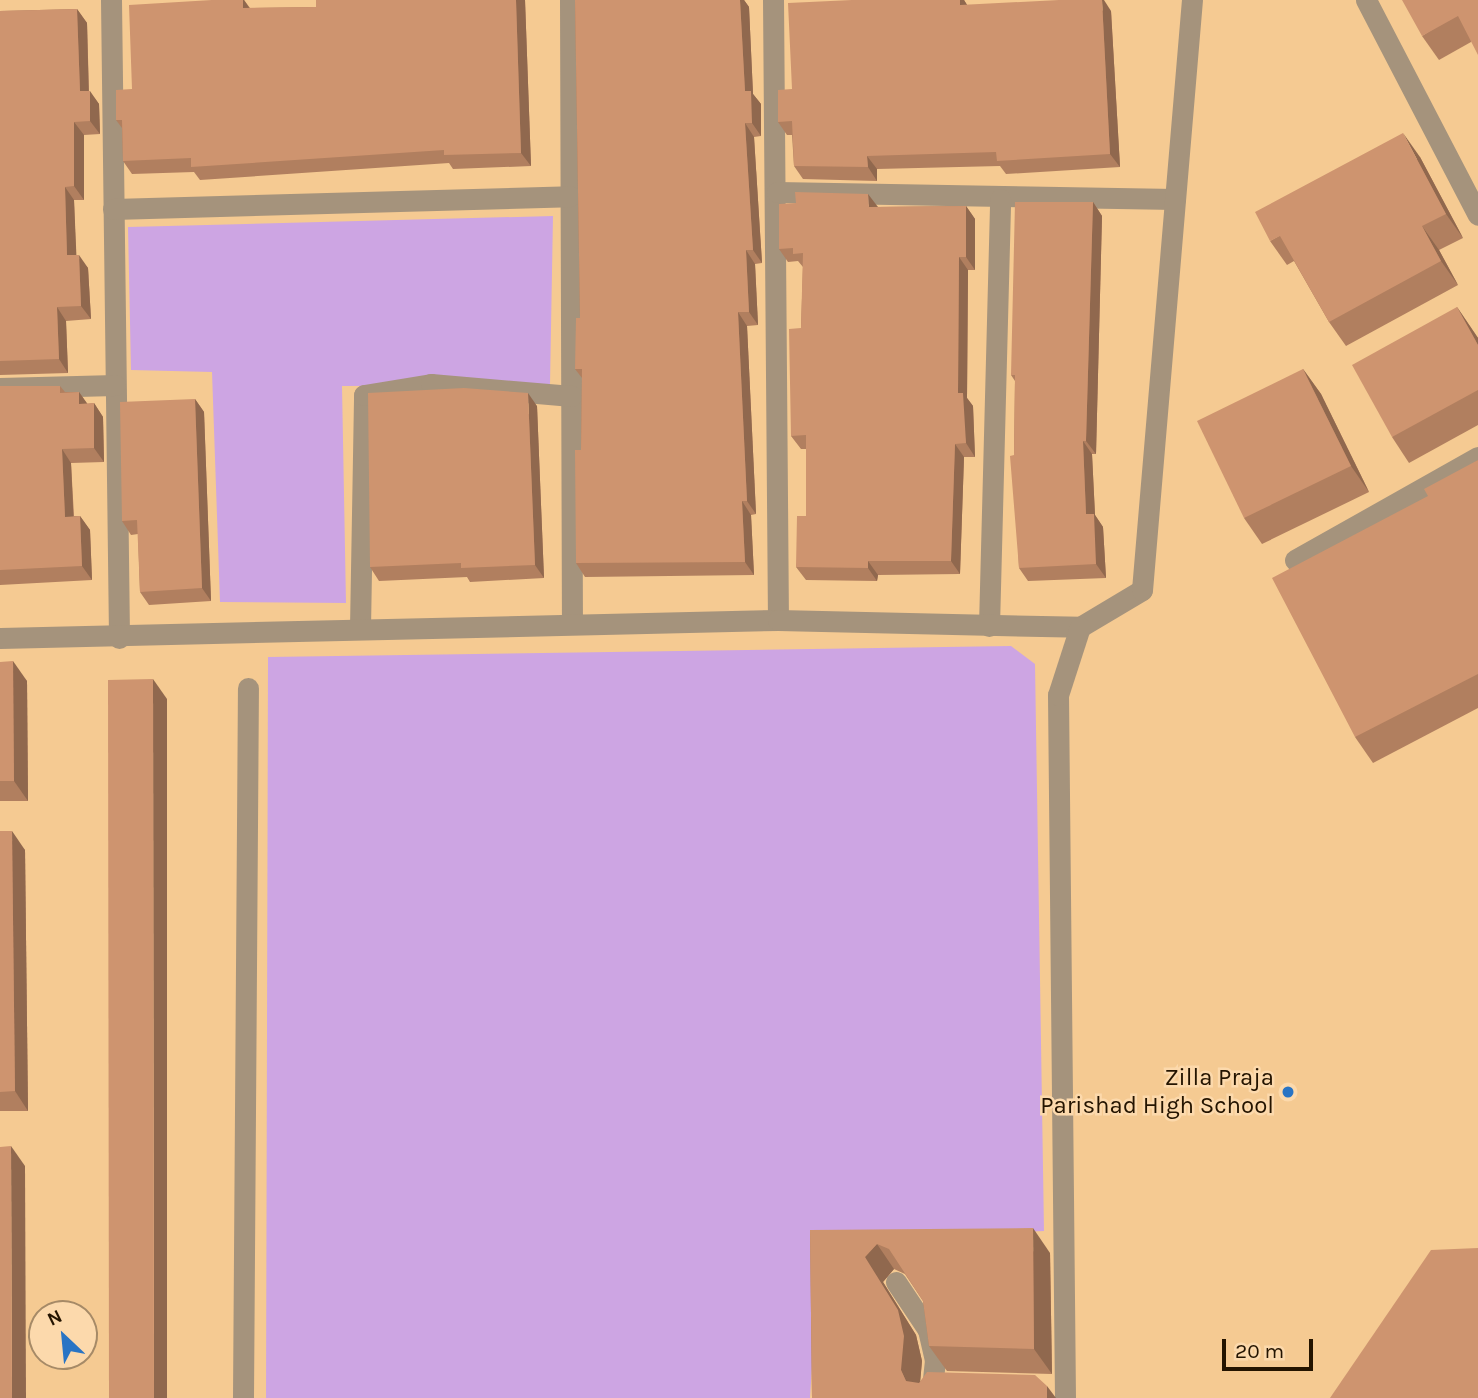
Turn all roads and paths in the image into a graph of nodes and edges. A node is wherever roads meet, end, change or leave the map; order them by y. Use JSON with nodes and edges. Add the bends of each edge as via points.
{"nodes":[{"id":1,"x":111,"y":0,"type":"edge"},
{"id":2,"x":570,"y":0,"type":"edge"},
{"id":3,"x":773,"y":0,"type":"edge"},
{"id":4,"x":1192,"y":0,"type":"edge"},
{"id":5,"x":1366,"y":0,"type":"edge"},
{"id":6,"x":777,"y":192,"type":"junction"},
{"id":7,"x":570,"y":196,"type":"junction"},
{"id":8,"x":1000,"y":199,"type":"junction"},
{"id":9,"x":1175,"y":199,"type":"junction"},
{"id":10,"x":113,"y":209,"type":"junction"},
{"id":11,"x":1478,"y":215,"type":"edge"},
{"id":12,"x":115,"y":385,"type":"junction"},
{"id":13,"x":0,"y":388,"type":"edge"},
{"id":14,"x":571,"y":396,"type":"junction"},
{"id":15,"x":1478,"y":457,"type":"edge"},
{"id":16,"x":1295,"y":560,"type":"dead end"},
{"id":17,"x":778,"y":620,"type":"junction"},
{"id":18,"x":572,"y":624,"type":"junction"},
{"id":19,"x":989,"y":626,"type":"junction"},
{"id":20,"x":1080,"y":627,"type":"junction"},
{"id":21,"x":360,"y":628,"type":"junction"},
{"id":22,"x":0,"y":638,"type":"edge"},
{"id":23,"x":119,"y":638,"type":"junction"},
{"id":24,"x":247,"y":688,"type":"dead end"},
{"id":25,"x":895,"y":1282,"type":"edge"},
{"id":26,"x":960,"y":1385,"type":"edge"},
{"id":27,"x":1039,"y":1387,"type":"edge"},
{"id":28,"x":933,"y":1391,"type":"edge"},
{"id":29,"x":1065,"y":1393,"type":"edge"},
{"id":30,"x":243,"y":1398,"type":"edge"}],
"edges":[{"from":1,"to":10,"type":"street"},
{"from":2,"to":7,"type":"street"},
{"from":3,"to":6,"type":"street"},
{"from":4,"to":9,"type":"street"},
{"from":5,"to":11,"type":"street"},
{"from":6,"to":8,"type":"street"},
{"from":6,"to":17,"type":"street"},
{"from":7,"to":10,"type":"street"},
{"from":7,"to":14,"type":"street"},
{"from":8,"to":9,"type":"street"},
{"from":8,"to":19,"type":"street"},
{"from":9,"to":20,"type":"street","via":[[1142,590]]},
{"from":10,"to":12,"type":"street"},
{"from":12,"to":13,"type":"street"},
{"from":12,"to":23,"type":"street"},
{"from":14,"to":18,"type":"street"},
{"from":14,"to":21,"type":"street","via":[[431,384],[364,395]]},
{"from":15,"to":16,"type":"street"},
{"from":17,"to":18,"type":"street"},
{"from":17,"to":19,"type":"street"},
{"from":18,"to":21,"type":"street"},
{"from":19,"to":20,"type":"street"},
{"from":20,"to":29,"type":"street","via":[[1058,695]]},
{"from":21,"to":23,"type":"street"},
{"from":22,"to":23,"type":"street"},
{"from":24,"to":30,"type":"street"},
{"from":25,"to":28,"type":"street","via":[[928,1330]]},
{"from":26,"to":28,"type":"street"},
{"from":27,"to":29,"type":"street"}]}
